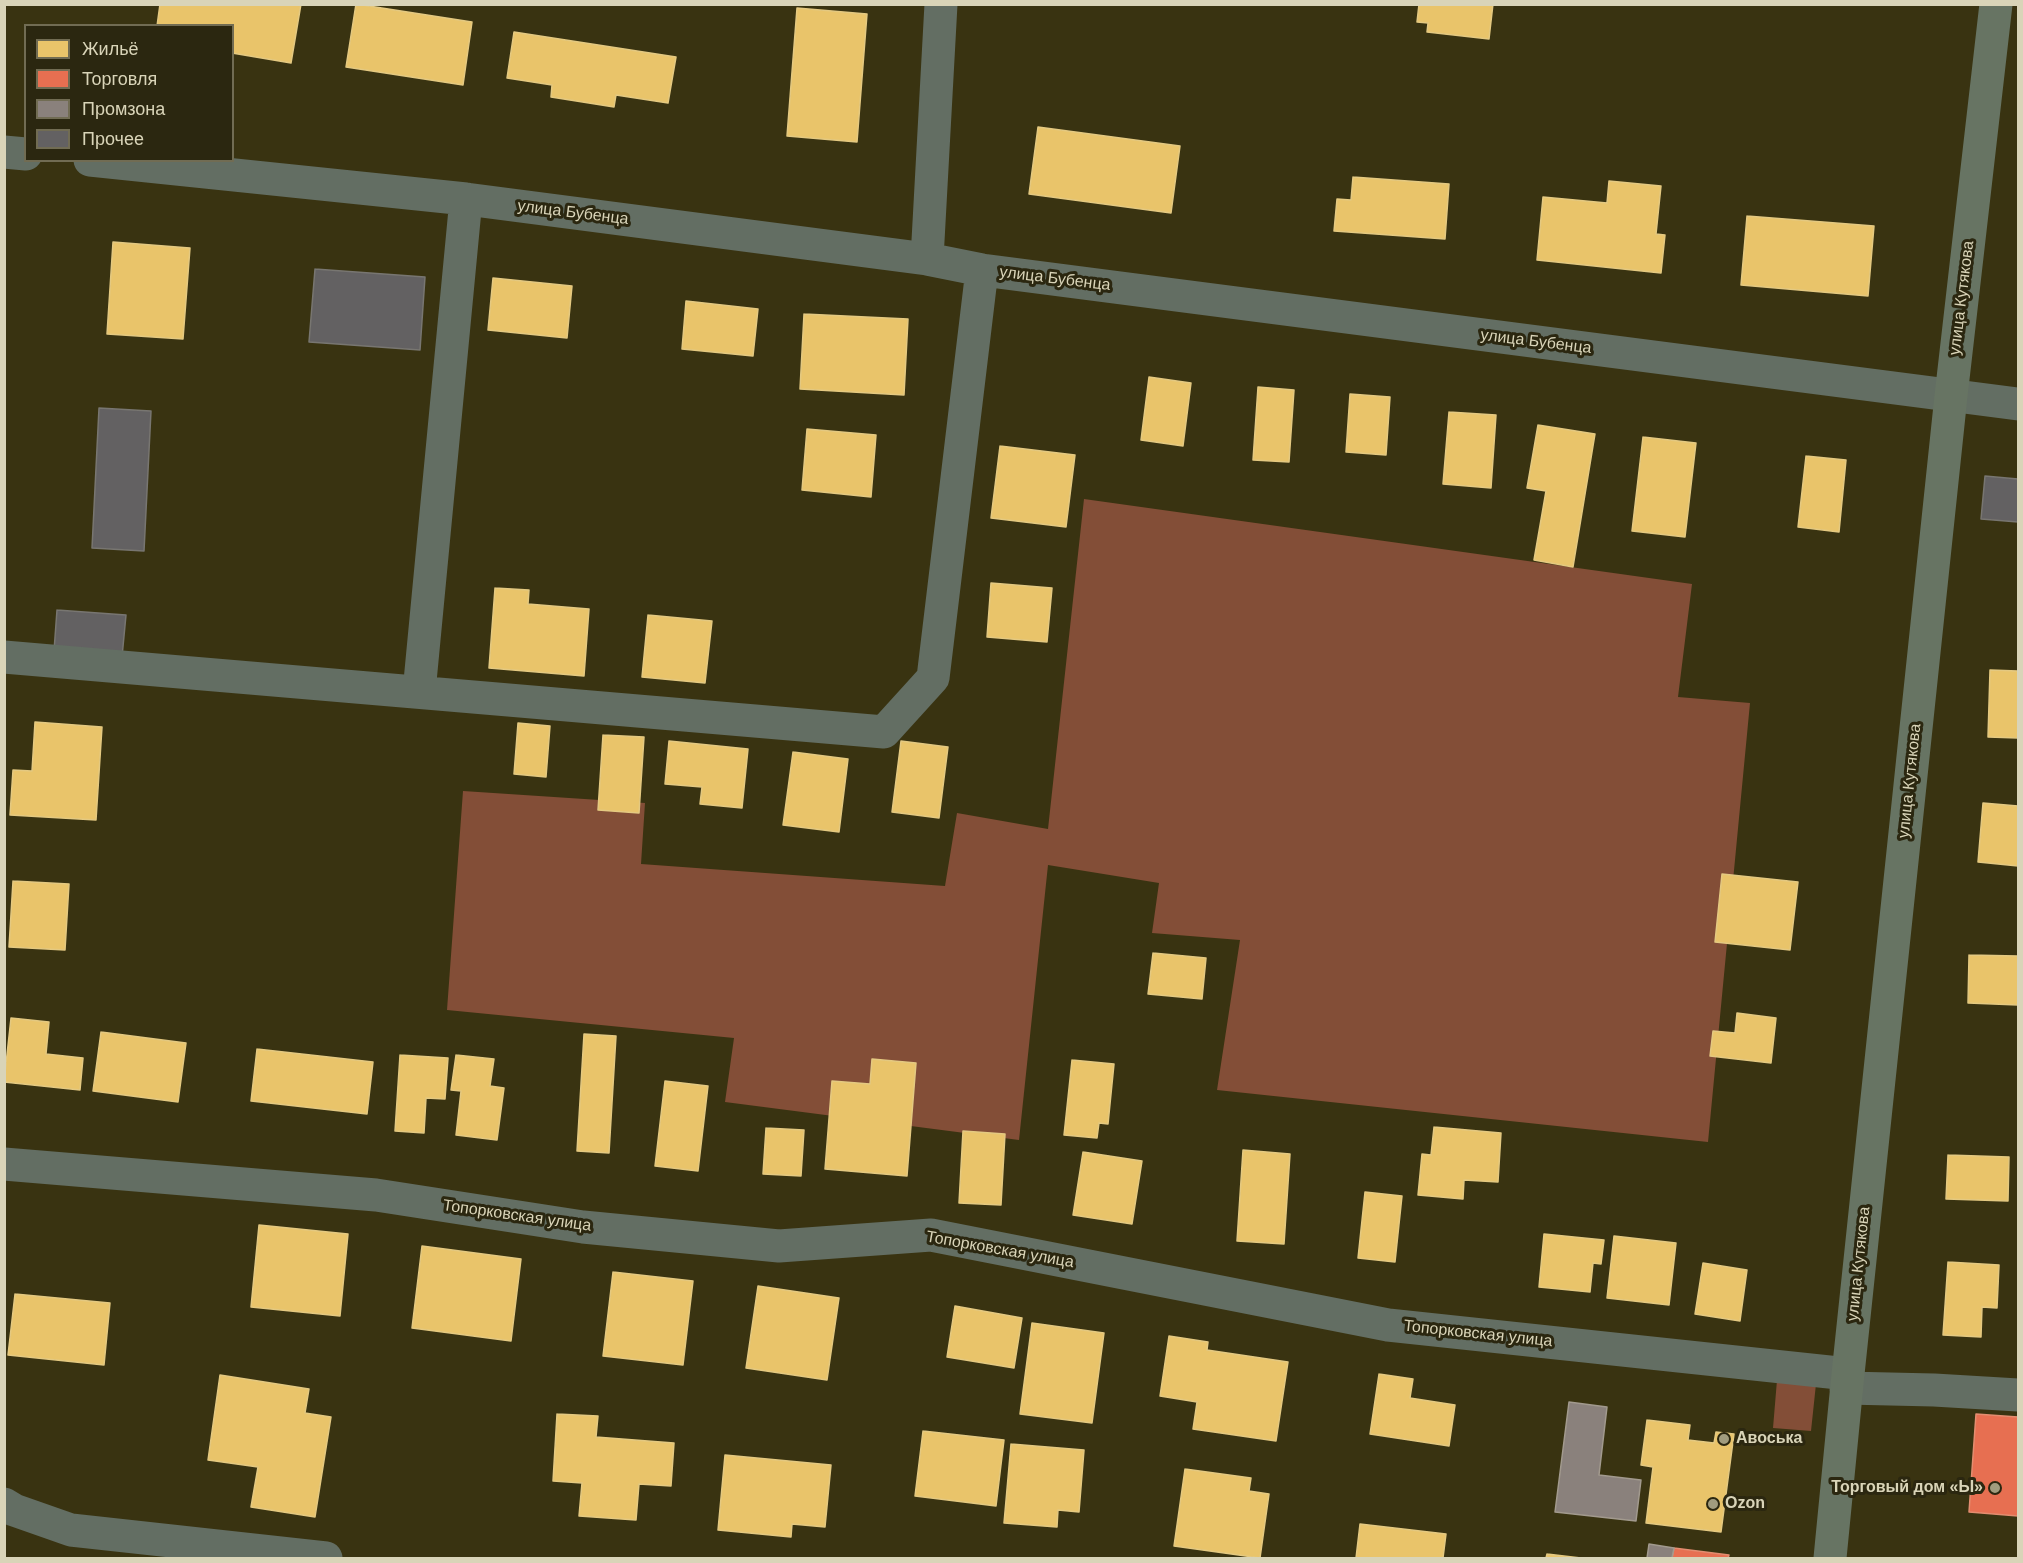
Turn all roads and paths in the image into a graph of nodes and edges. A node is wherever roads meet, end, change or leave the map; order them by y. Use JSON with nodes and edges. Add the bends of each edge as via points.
{"nodes":[{"id":1,"x":941,"y":4,"type":"edge"},
{"id":2,"x":1996,"y":4,"type":"edge"},
{"id":3,"x":4,"y":152,"type":"edge"},
{"id":4,"x":24,"y":154,"type":"edge"},
{"id":5,"x":109,"y":162,"type":"edge"},
{"id":6,"x":466,"y":199,"type":"junction"},
{"id":7,"x":927,"y":259,"type":"junction"},
{"id":8,"x":982,"y":270,"type":"junction"},
{"id":9,"x":1951,"y":396,"type":"junction"},
{"id":10,"x":2019,"y":404,"type":"edge"},
{"id":11,"x":4,"y":657,"type":"edge"},
{"id":12,"x":419,"y":692,"type":"junction"},
{"id":13,"x":4,"y":1164,"type":"edge"},
{"id":14,"x":1847,"y":1381,"type":"junction"},
{"id":15,"x":2019,"y":1395,"type":"edge"},
{"id":16,"x":4,"y":1504,"type":"edge"},
{"id":17,"x":326,"y":1558,"type":"edge"},
{"id":18,"x":1830,"y":1558,"type":"edge"}],
"edges":[{"from":1,"to":7,"type":"street"},
{"from":2,"to":9,"type":"main road","name":"улица Кутякова"},
{"from":3,"to":4,"type":"street"},
{"from":5,"to":6,"type":"street","name":"улица Бубенца"},
{"from":6,"to":7,"type":"street","name":"улица Бубенца"},
{"from":6,"to":12,"type":"street"},
{"from":7,"to":8,"type":"street","name":"улица Бубенца"},
{"from":8,"to":9,"type":"street","name":"улица Бубенца"},
{"from":8,"to":12,"type":"street","via":[[933,678],[884,732]]},
{"from":9,"to":10,"type":"street","name":"улица Бубенца"},
{"from":9,"to":14,"type":"main road","name":"улица Кутякова"},
{"from":11,"to":12,"type":"street"},
{"from":13,"to":14,"type":"street","name":"Топорковская улица","via":[[376,1195],[583,1227],[779,1246],[931,1235],[1388,1324]]},
{"from":14,"to":15,"type":"street","name":"Топорковская улица"},
{"from":14,"to":18,"type":"main road","name":"улица Кутякова"},
{"from":16,"to":17,"type":"street","via":[[71,1530]]}]}
